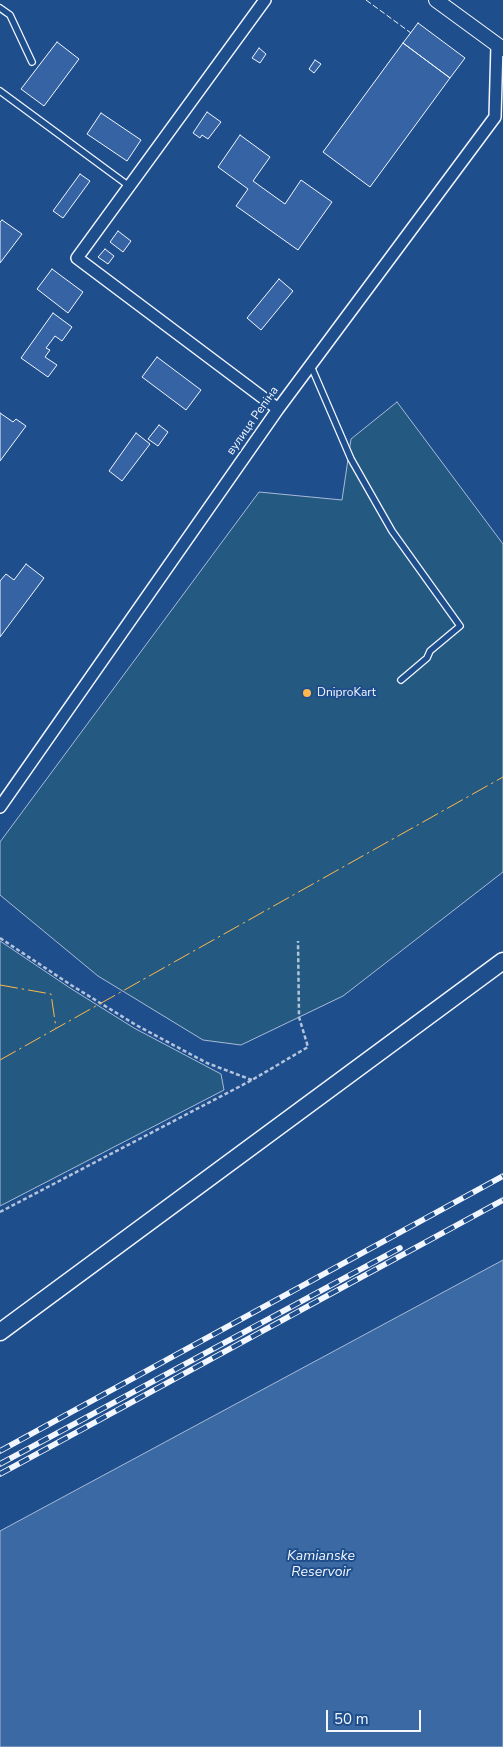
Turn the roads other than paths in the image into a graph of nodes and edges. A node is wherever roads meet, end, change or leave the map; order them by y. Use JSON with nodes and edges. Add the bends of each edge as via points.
{"nodes":[{"id":1,"x":265,"y":0,"type":"edge"},
{"id":2,"x":436,"y":0,"type":"edge"},
{"id":3,"x":0,"y":8,"type":"edge"},
{"id":4,"x":500,"y":47,"type":"edge"},
{"id":5,"x":32,"y":62,"type":"dead end"},
{"id":6,"x":0,"y":91,"type":"edge"},
{"id":7,"x":499,"y":116,"type":"edge"},
{"id":8,"x":129,"y":186,"type":"junction"},
{"id":9,"x":311,"y":366,"type":"junction"},
{"id":10,"x":278,"y":409,"type":"junction"},
{"id":11,"x":402,"y":680,"type":"dead end"},
{"id":12,"x":0,"y":807,"type":"edge"},
{"id":13,"x":503,"y":961,"type":"edge"},
{"id":14,"x":0,"y":1332,"type":"edge"}],
"edges":[{"from":1,"to":8,"type":"street"},
{"from":2,"to":4,"type":"street"},
{"from":3,"to":5,"type":"lane","via":[[10,15]]},
{"from":4,"to":7,"type":"street","name":"вулиця Репіна"},
{"from":6,"to":8,"type":"lane"},
{"from":7,"to":9,"type":"street","name":"вулиця Репіна"},
{"from":8,"to":10,"type":"street","via":[[77,258]]},
{"from":9,"to":10,"type":"street","name":"вулиця Репіна"},
{"from":9,"to":11,"type":"lane","via":[[351,459],[392,531],[460,626]]},
{"from":10,"to":12,"type":"street","name":"вулиця Репіна"},
{"from":13,"to":14,"type":"main road"}]}
